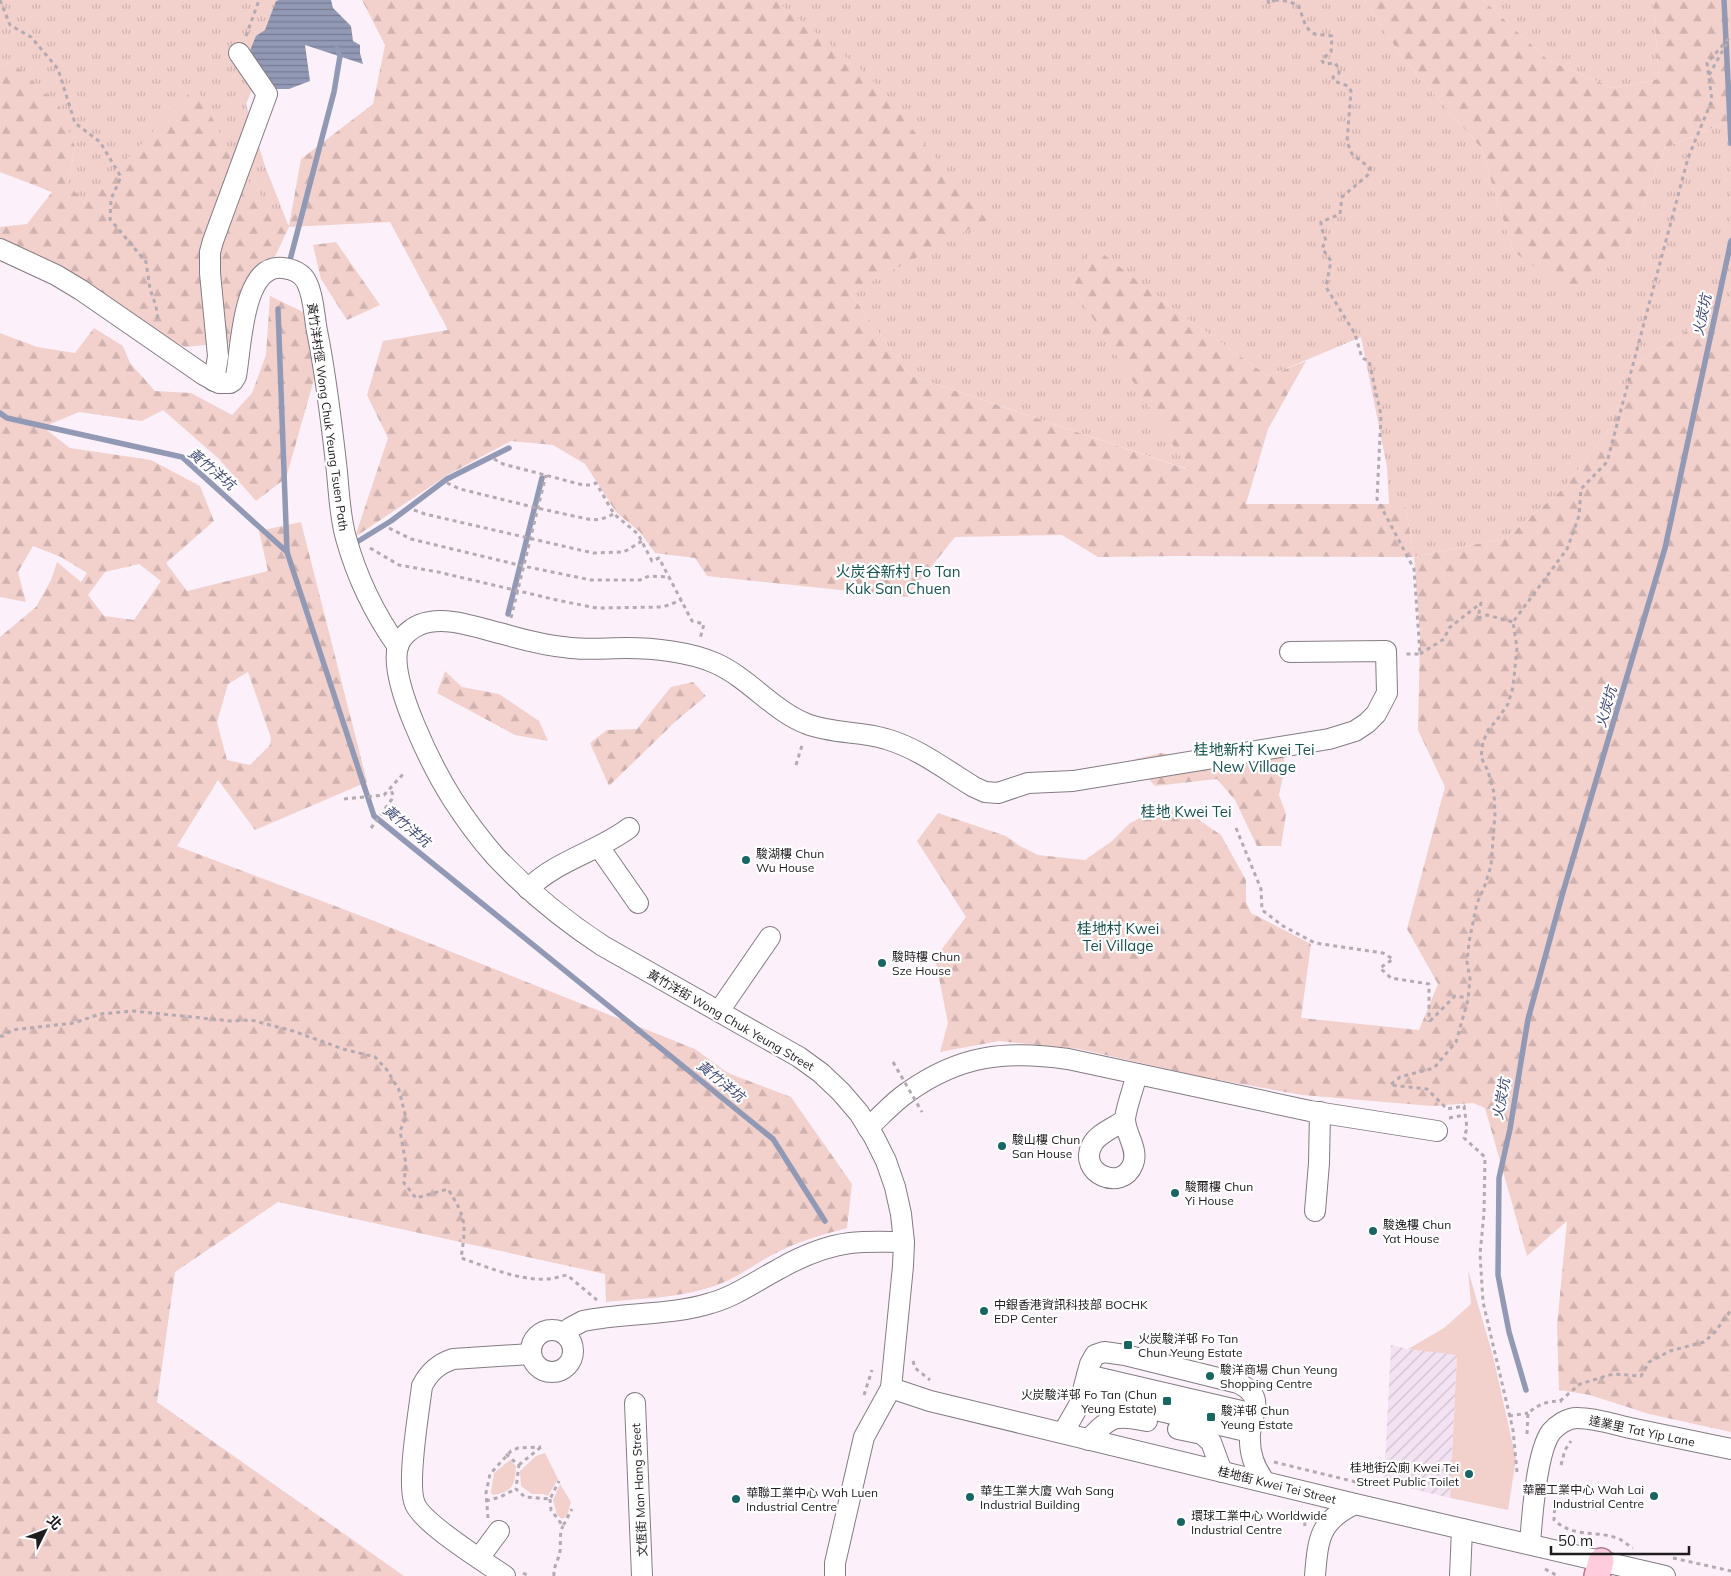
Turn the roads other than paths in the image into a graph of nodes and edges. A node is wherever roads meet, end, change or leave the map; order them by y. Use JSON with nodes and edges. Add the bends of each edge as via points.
{"nodes":[{"id":1,"x":239,"y":53,"type":"road end"},
{"id":2,"x":0,"y":249,"type":"edge"},
{"id":3,"x":214,"y":381,"type":"junction"},
{"id":4,"x":398,"y":647,"type":"junction"},
{"id":5,"x":1290,"y":652,"type":"dead end"},
{"id":6,"x":629,"y":828,"type":"dead end"},
{"id":7,"x":599,"y":846,"type":"junction"},
{"id":8,"x":528,"y":889,"type":"junction"},
{"id":9,"x":638,"y":903,"type":"dead end"},
{"id":10,"x":770,"y":937,"type":"dead end"},
{"id":11,"x":719,"y":1011,"type":"junction"},
{"id":12,"x":1137,"y":1074,"type":"junction"},
{"id":13,"x":1320,"y":1112,"type":"junction"},
{"id":14,"x":1125,"y":1120,"type":"dead end"},
{"id":15,"x":1443,"y":1124,"type":"road end"},
{"id":16,"x":868,"y":1128,"type":"junction"},
{"id":17,"x":1315,"y":1211,"type":"dead end"},
{"id":18,"x":904,"y":1242,"type":"junction"},
{"id":19,"x":571,"y":1329,"type":"junction"},
{"id":20,"x":531,"y":1354,"type":"junction"},
{"id":21,"x":1085,"y":1384,"type":"junction"},
{"id":22,"x":891,"y":1388,"type":"junction"},
{"id":23,"x":635,"y":1403,"type":"dead end"},
{"id":24,"x":1252,"y":1423,"type":"junction"},
{"id":25,"x":1063,"y":1433,"type":"junction"},
{"id":26,"x":1088,"y":1440,"type":"junction"},
{"id":27,"x":1731,"y":1449,"type":"edge"},
{"id":28,"x":1222,"y":1472,"type":"junction"},
{"id":29,"x":1265,"y":1482,"type":"junction"},
{"id":30,"x":1355,"y":1504,"type":"junction"},
{"id":31,"x":494,"y":1527,"type":"road end"},
{"id":32,"x":1462,"y":1529,"type":"junction"},
{"id":33,"x":1530,"y":1544,"type":"junction"},
{"id":34,"x":480,"y":1558,"type":"junction"},
{"id":35,"x":1667,"y":1566,"type":"edge"},
{"id":36,"x":1601,"y":1571,"type":"edge"},
{"id":37,"x":505,"y":1576,"type":"edge"},
{"id":38,"x":642,"y":1576,"type":"edge"},
{"id":39,"x":835,"y":1576,"type":"edge"},
{"id":40,"x":1315,"y":1576,"type":"edge"},
{"id":41,"x":1460,"y":1576,"type":"edge"}],
"edges":[{"from":1,"to":3,"type":"street","via":[[267,94],[210,252],[218,356]]},
{"from":2,"to":3,"type":"street","via":[[81,290]]},
{"from":3,"to":4,"type":"street","name":"黃竹洋村徑 Wong Chuk Yeung Tsuen Path","via":[[230,383],[236,376],[246,311],[257,280],[276,267],[301,274],[309,289],[319,342],[345,536],[366,595]]},
{"from":4,"to":5,"type":"street","via":[[405,634],[432,622],[460,623],[531,642],[571,648],[646,649],[687,655],[722,667],[807,724],[884,738],[907,746],[974,787],[998,793],[1028,783],[1073,781],[1329,739],[1355,731],[1376,714],[1387,692],[1386,651]]},
{"from":4,"to":8,"type":"street","name":"黃竹洋街 Wong Chuk Yeung Street","via":[[398,675],[435,769],[471,827]]},
{"from":6,"to":7,"type":"street"},
{"from":7,"to":8,"type":"street","via":[[556,867]]},
{"from":7,"to":9,"type":"street"},
{"from":8,"to":11,"type":"street","name":"黃竹洋街 Wong Chuk Yeung Street","via":[[603,946]]},
{"from":10,"to":11,"type":"street"},
{"from":11,"to":16,"type":"street","name":"黃竹洋街 Wong Chuk Yeung Street","via":[[821,1073],[841,1092]]},
{"from":12,"to":13,"type":"street"},
{"from":12,"to":14,"type":"street"},
{"from":12,"to":16,"type":"street","via":[[1037,1054],[1005,1054],[974,1059],[945,1069],[906,1092]]},
{"from":13,"to":15,"type":"street"},
{"from":13,"to":17,"type":"street","via":[[1320,1163]]},
{"from":16,"to":18,"type":"street","name":"黃竹洋街 Wong Chuk Yeung Street","via":[[886,1161],[895,1187]]},
{"from":18,"to":19,"type":"street","via":[[849,1243],[824,1249],[778,1269],[728,1297],[698,1307],[591,1319]]},
{"from":18,"to":22,"type":"street","name":"黃竹洋街 Wong Chuk Yeung Street"},
{"from":19,"to":20,"type":"street","via":[[551,1330],[538,1335]]},
{"from":19,"to":20,"type":"street","via":[[574,1352],[563,1370],[543,1371]]},
{"from":20,"to":34,"type":"street","via":[[453,1359],[436,1366],[422,1386],[412,1496],[427,1520]]},
{"from":21,"to":24,"type":"street"},
{"from":21,"to":24,"type":"street","via":[[1096,1355],[1104,1352],[1125,1355],[1238,1382],[1254,1395],[1256,1405]]},
{"from":21,"to":25,"type":"street","via":[[1079,1405]]},
{"from":22,"to":25,"type":"street","name":"桂地街 Kwei Tei Street","via":[[930,1401]]},
{"from":22,"to":39,"type":"street","name":"黃竹洋街 Wong Chuk Yeung Street","via":[[864,1437],[835,1563]]},
{"from":23,"to":38,"type":"street","name":"文恆街 Man Hang Street"},
{"from":24,"to":29,"type":"street","via":[[1252,1457]]},
{"from":25,"to":26,"type":"street","name":"桂地街 Kwei Tei Street"},
{"from":26,"to":28,"type":"street","name":"桂地街 Kwei Tei Street"},
{"from":26,"to":28,"type":"street","via":[[1110,1419],[1125,1416],[1202,1434],[1211,1442]]},
{"from":27,"to":33,"type":"street","name":"達業里 Tat Yip Lane","via":[[1598,1421],[1575,1418],[1561,1423],[1545,1443],[1531,1517]]},
{"from":28,"to":29,"type":"street","name":"桂地街 Kwei Tei Street"},
{"from":29,"to":30,"type":"street","name":"桂地街 Kwei Tei Street"},
{"from":30,"to":32,"type":"street","name":"桂地街 Kwei Tei Street"},
{"from":30,"to":40,"type":"street","via":[[1339,1511],[1325,1526],[1317,1547]]},
{"from":31,"to":34,"type":"street"},
{"from":32,"to":33,"type":"street","name":"桂地街 Kwei Tei Street"},
{"from":32,"to":41,"type":"street"},
{"from":33,"to":36,"type":"street","name":"桂地街 Kwei Tei Street"},
{"from":34,"to":37,"type":"street"},
{"from":35,"to":36,"type":"street","name":"桂地街 Kwei Tei Street"}]}
